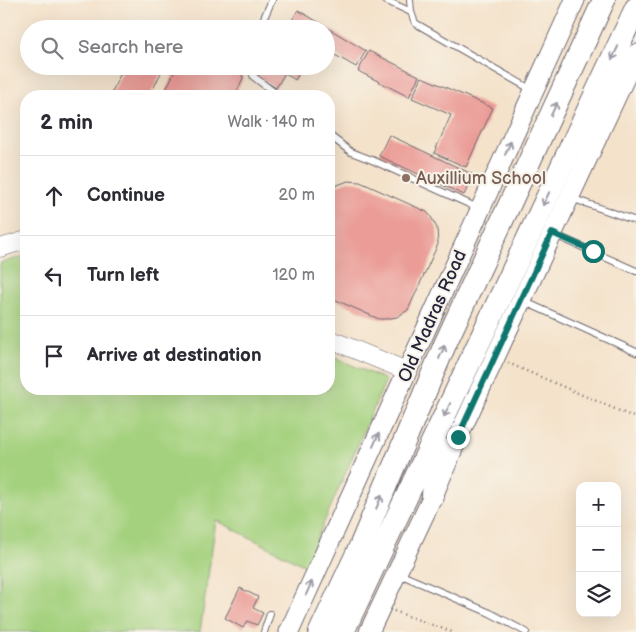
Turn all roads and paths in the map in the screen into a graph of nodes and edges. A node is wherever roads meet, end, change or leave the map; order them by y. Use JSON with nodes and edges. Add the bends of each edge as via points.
{"nodes":[{"id":1,"x":272,"y":0,"type":"edge"},
{"id":2,"x":385,"y":0,"type":"edge"},
{"id":3,"x":410,"y":0,"type":"edge"},
{"id":4,"x":575,"y":0,"type":"edge"},
{"id":5,"x":604,"y":0,"type":"edge"},
{"id":6,"x":636,"y":8,"type":"edge"},
{"id":7,"x":411,"y":12,"type":"junction"},
{"id":8,"x":264,"y":20,"type":"edge"},
{"id":9,"x":636,"y":54,"type":"edge"},
{"id":10,"x":253,"y":75,"type":"edge"},
{"id":11,"x":271,"y":90,"type":"edge"},
{"id":12,"x":534,"y":91,"type":"junction"},
{"id":13,"x":335,"y":140,"type":"edge"},
{"id":14,"x":569,"y":198,"type":"junction"},
{"id":15,"x":480,"y":209,"type":"junction"},
{"id":16,"x":636,"y":221,"type":"edge"},
{"id":17,"x":552,"y":233,"type":"junction"},
{"id":18,"x":20,"y":242,"type":"edge"},
{"id":19,"x":0,"y":248,"type":"edge"},
{"id":20,"x":636,"y":271,"type":"edge"},
{"id":21,"x":521,"y":300,"type":"junction"},
{"id":22,"x":335,"y":341,"type":"edge"},
{"id":23,"x":636,"y":352,"type":"edge"},
{"id":24,"x":495,"y":357,"type":"junction"},
{"id":25,"x":407,"y":371,"type":"junction"},
{"id":26,"x":636,"y":418,"type":"edge"},
{"id":27,"x":436,"y":432,"type":"junction"},
{"id":28,"x":432,"y":496,"type":"junction"},
{"id":29,"x":396,"y":572,"type":"junction"},
{"id":30,"x":381,"y":607,"type":"junction"},
{"id":31,"x":270,"y":614,"type":"dead end"},
{"id":32,"x":264,"y":632,"type":"edge"},
{"id":33,"x":289,"y":632,"type":"edge"},
{"id":34,"x":320,"y":632,"type":"edge"},
{"id":35,"x":343,"y":632,"type":"edge"},
{"id":36,"x":369,"y":632,"type":"edge"},
{"id":37,"x":452,"y":632,"type":"edge"},
{"id":38,"x":526,"y":632,"type":"edge"}],
"edges":[{"from":1,"to":8,"type":"lane"},
{"from":2,"to":7,"type":"lane"},
{"from":3,"to":7,"type":"lane"},
{"from":4,"to":12,"type":"main road","name":"Old Madras Road"},
{"from":34,"to":5,"type":"highway","name":"Old Madras Road","one_way":true,"via":[[446,342]]},
{"from":6,"to":27,"type":"highway","one_way":true},
{"from":7,"to":12,"type":"lane","via":[[415,22]]},
{"from":9,"to":14,"type":"main road"},
{"from":10,"to":11,"type":"lane"},
{"from":15,"to":12,"type":"main road","name":"Old Madras Road","one_way":true},
{"from":13,"to":15,"type":"lane","via":[[350,152]]},
{"from":14,"to":16,"type":"lane"},
{"from":14,"to":17,"type":"main road"},
{"from":15,"to":25,"type":"main road","name":"Old Madras Road"},
{"from":17,"to":20,"type":"lane"},
{"from":17,"to":21,"type":"main road"},
{"from":18,"to":19,"type":"street"},
{"from":21,"to":23,"type":"lane"},
{"from":21,"to":24,"type":"main road"},
{"from":22,"to":25,"type":"street"},
{"from":24,"to":26,"type":"path"},
{"from":24,"to":28,"type":"main road"},
{"from":33,"to":25,"type":"main road","name":"Old Madras Road","one_way":true},
{"from":27,"to":28,"type":"highway"},
{"from":27,"to":35,"type":"highway"},
{"from":28,"to":29,"type":"main road"},
{"from":29,"to":30,"type":"main road"},
{"from":29,"to":38,"type":"lane"},
{"from":30,"to":36,"type":"main road"},
{"from":30,"to":37,"type":"path"},
{"from":31,"to":32,"type":"lane"}]}
